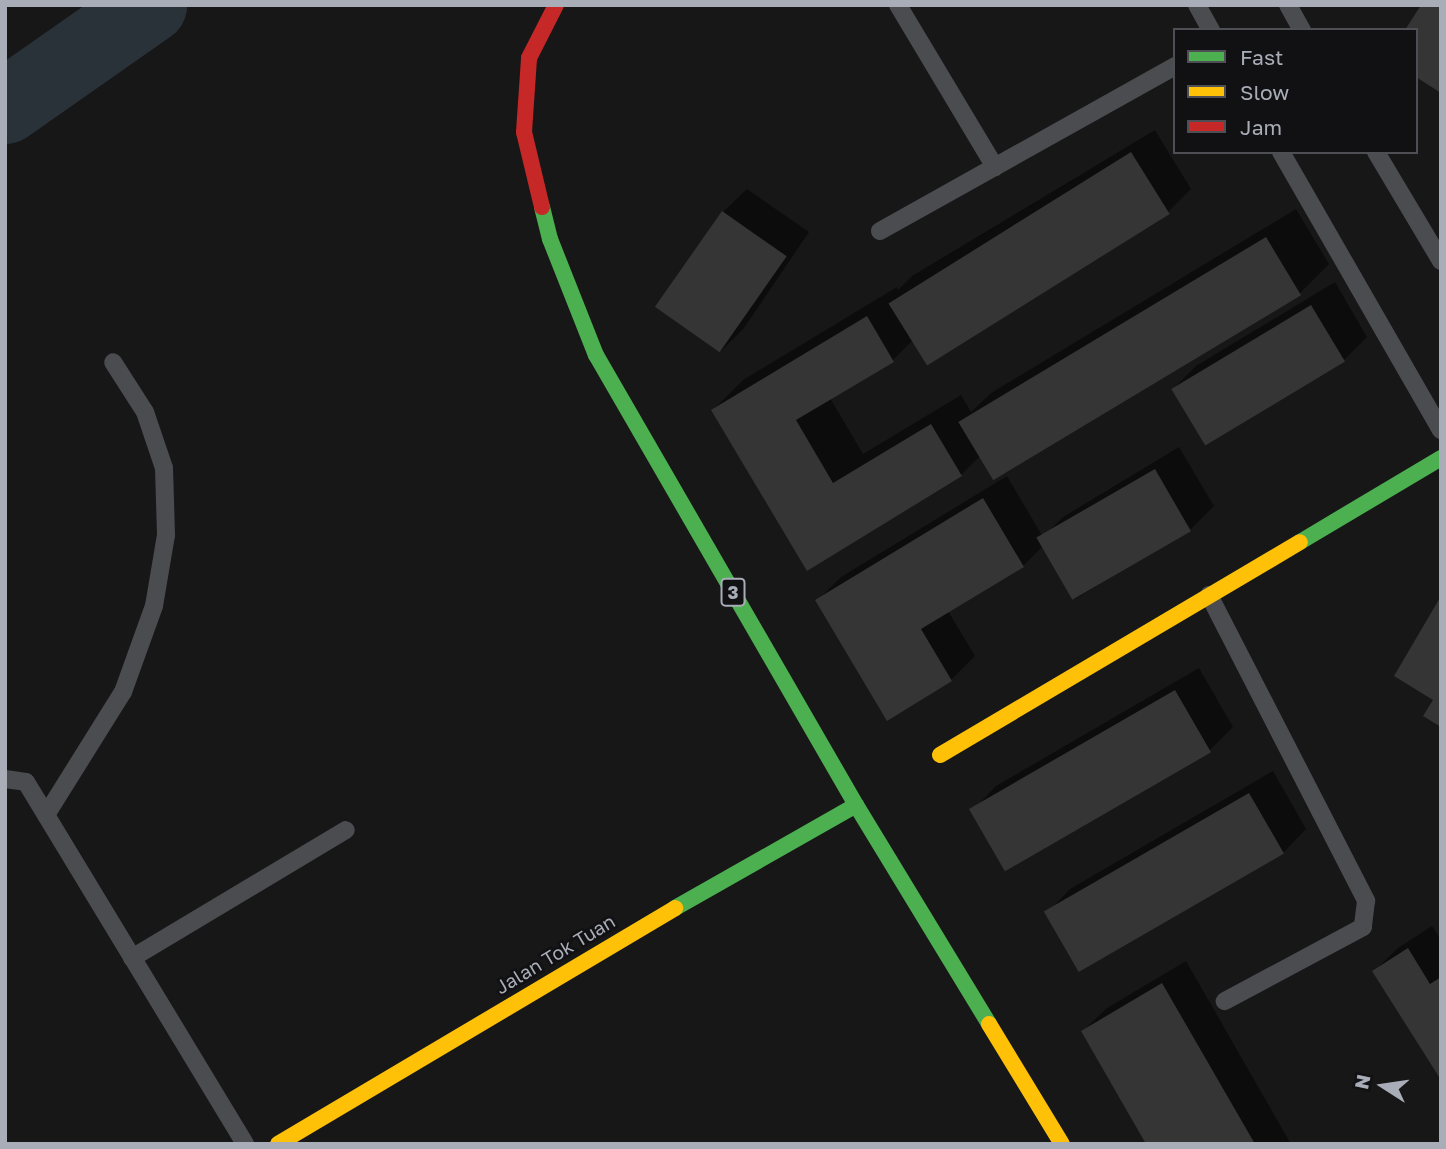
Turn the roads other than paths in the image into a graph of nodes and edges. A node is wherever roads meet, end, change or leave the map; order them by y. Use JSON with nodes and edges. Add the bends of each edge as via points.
{"nodes":[{"id":1,"x":556,"y":5,"type":"edge"},
{"id":2,"x":898,"y":5,"type":"edge"},
{"id":3,"x":1197,"y":5,"type":"edge"},
{"id":4,"x":1288,"y":5,"type":"edge"},
{"id":5,"x":1210,"y":28,"type":"edge"},
{"id":6,"x":1301,"y":28,"type":"edge"},
{"id":7,"x":1173,"y":67,"type":"edge"},
{"id":8,"x":1282,"y":154,"type":"edge"},
{"id":9,"x":1377,"y":154,"type":"edge"},
{"id":10,"x":995,"y":167,"type":"junction"},
{"id":11,"x":880,"y":231,"type":"dead end"},
{"id":12,"x":1441,"y":261,"type":"edge"},
{"id":13,"x":113,"y":362,"type":"dead end"},
{"id":14,"x":1441,"y":430,"type":"edge"},
{"id":15,"x":1441,"y":458,"type":"edge"},
{"id":16,"x":1209,"y":595,"type":"junction"},
{"id":17,"x":940,"y":755,"type":"dead end"},
{"id":18,"x":5,"y":779,"type":"edge"},
{"id":19,"x":856,"y":804,"type":"junction"},
{"id":20,"x":46,"y":815,"type":"junction"},
{"id":21,"x":346,"y":830,"type":"dead end"},
{"id":22,"x":132,"y":958,"type":"junction"},
{"id":23,"x":1225,"y":1001,"type":"dead end"},
{"id":24,"x":245,"y":1144,"type":"edge"},
{"id":25,"x":278,"y":1144,"type":"edge"},
{"id":26,"x":1062,"y":1144,"type":"edge"}],
"edges":[{"from":1,"to":19,"type":"main road","number":"3","via":[[529,58],[524,132],[550,239],[596,355]]},
{"from":2,"to":10,"type":"lane"},
{"from":3,"to":5,"type":"lane"},
{"from":4,"to":6,"type":"lane"},
{"from":7,"to":10,"type":"lane"},
{"from":8,"to":14,"type":"lane"},
{"from":9,"to":12,"type":"lane"},
{"from":10,"to":11,"type":"lane"},
{"from":13,"to":20,"type":"lane","via":[[145,412],[164,468],[166,535],[154,606],[123,692]]},
{"from":15,"to":16,"type":"main road"},
{"from":16,"to":17,"type":"main road"},
{"from":16,"to":23,"type":"lane","via":[[1366,901],[1363,927]]},
{"from":18,"to":20,"type":"lane","via":[[26,782]]},
{"from":19,"to":25,"type":"main road","name":"Jalan Tok Tuan"},
{"from":19,"to":26,"type":"main road","number":"3"},
{"from":20,"to":22,"type":"lane"},
{"from":21,"to":22,"type":"lane"},
{"from":22,"to":24,"type":"lane"}]}
